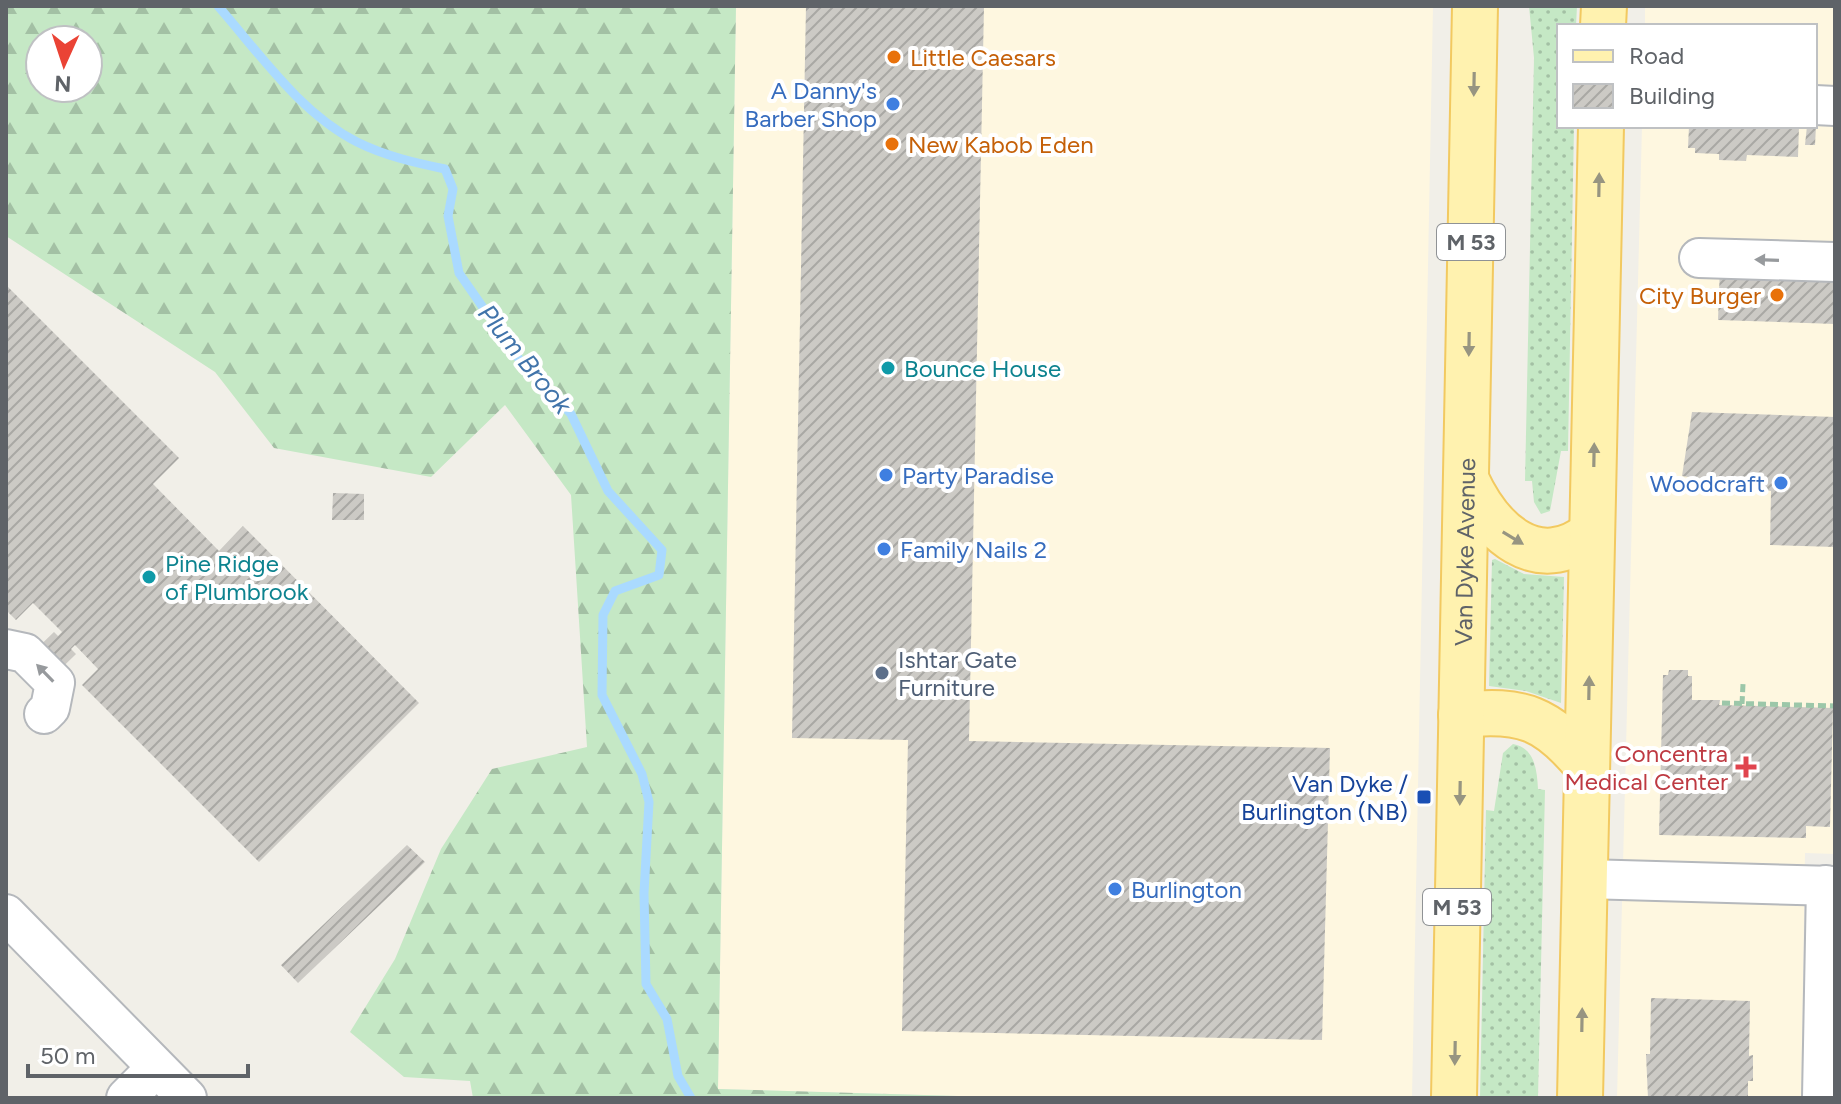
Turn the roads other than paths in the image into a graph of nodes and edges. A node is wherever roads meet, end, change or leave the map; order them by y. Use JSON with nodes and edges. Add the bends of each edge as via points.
{"nodes":[{"id":1,"x":1475,"y":6,"type":"edge"},
{"id":2,"x":1601,"y":128,"type":"edge"},
{"id":3,"x":1699,"y":258,"type":"dead end"},
{"id":4,"x":1835,"y":262,"type":"edge"},
{"id":5,"x":1466,"y":479,"type":"junction"},
{"id":6,"x":1592,"y":533,"type":"junction"},
{"id":7,"x":6,"y":649,"type":"edge"},
{"id":8,"x":44,"y":714,"type":"dead end"},
{"id":9,"x":1461,"y":715,"type":"junction"},
{"id":10,"x":1587,"y":766,"type":"junction"},
{"id":11,"x":1585,"y":879,"type":"junction"},
{"id":12,"x":1831,"y":886,"type":"edge"},
{"id":13,"x":6,"y":914,"type":"edge"},
{"id":14,"x":156,"y":1068,"type":"junction"},
{"id":15,"x":126,"y":1098,"type":"edge"},
{"id":16,"x":187,"y":1098,"type":"edge"},
{"id":17,"x":1454,"y":1098,"type":"edge"},
{"id":18,"x":1580,"y":1098,"type":"edge"},
{"id":19,"x":1822,"y":1098,"type":"edge"}],
"edges":[{"from":1,"to":5,"type":"main road","name":"Van Dyke Avenue","number":"M 53","one_way":true},
{"from":6,"to":2,"type":"main road","one_way":true},
{"from":4,"to":3,"type":"street","one_way":true},
{"from":5,"to":6,"type":"main road","one_way":true,"via":[[1492,523],[1525,545],[1556,551],[1573,548]]},
{"from":5,"to":9,"type":"main road","name":"Van Dyke Avenue","number":"M 53"},
{"from":10,"to":6,"type":"main road","one_way":true},
{"from":8,"to":7,"type":"street","one_way":true,"via":[[55,683],[25,653]]},
{"from":9,"to":10,"type":"main road","via":[[1501,712],[1534,719],[1566,740]]},
{"from":9,"to":17,"type":"main road","name":"Van Dyke Avenue","number":"M 53","one_way":true},
{"from":10,"to":11,"type":"main road"},
{"from":11,"to":12,"type":"street"},
{"from":18,"to":11,"type":"main road","one_way":true},
{"from":12,"to":19,"type":"street"},
{"from":13,"to":14,"type":"street"},
{"from":14,"to":15,"type":"street"},
{"from":14,"to":16,"type":"street"}]}
